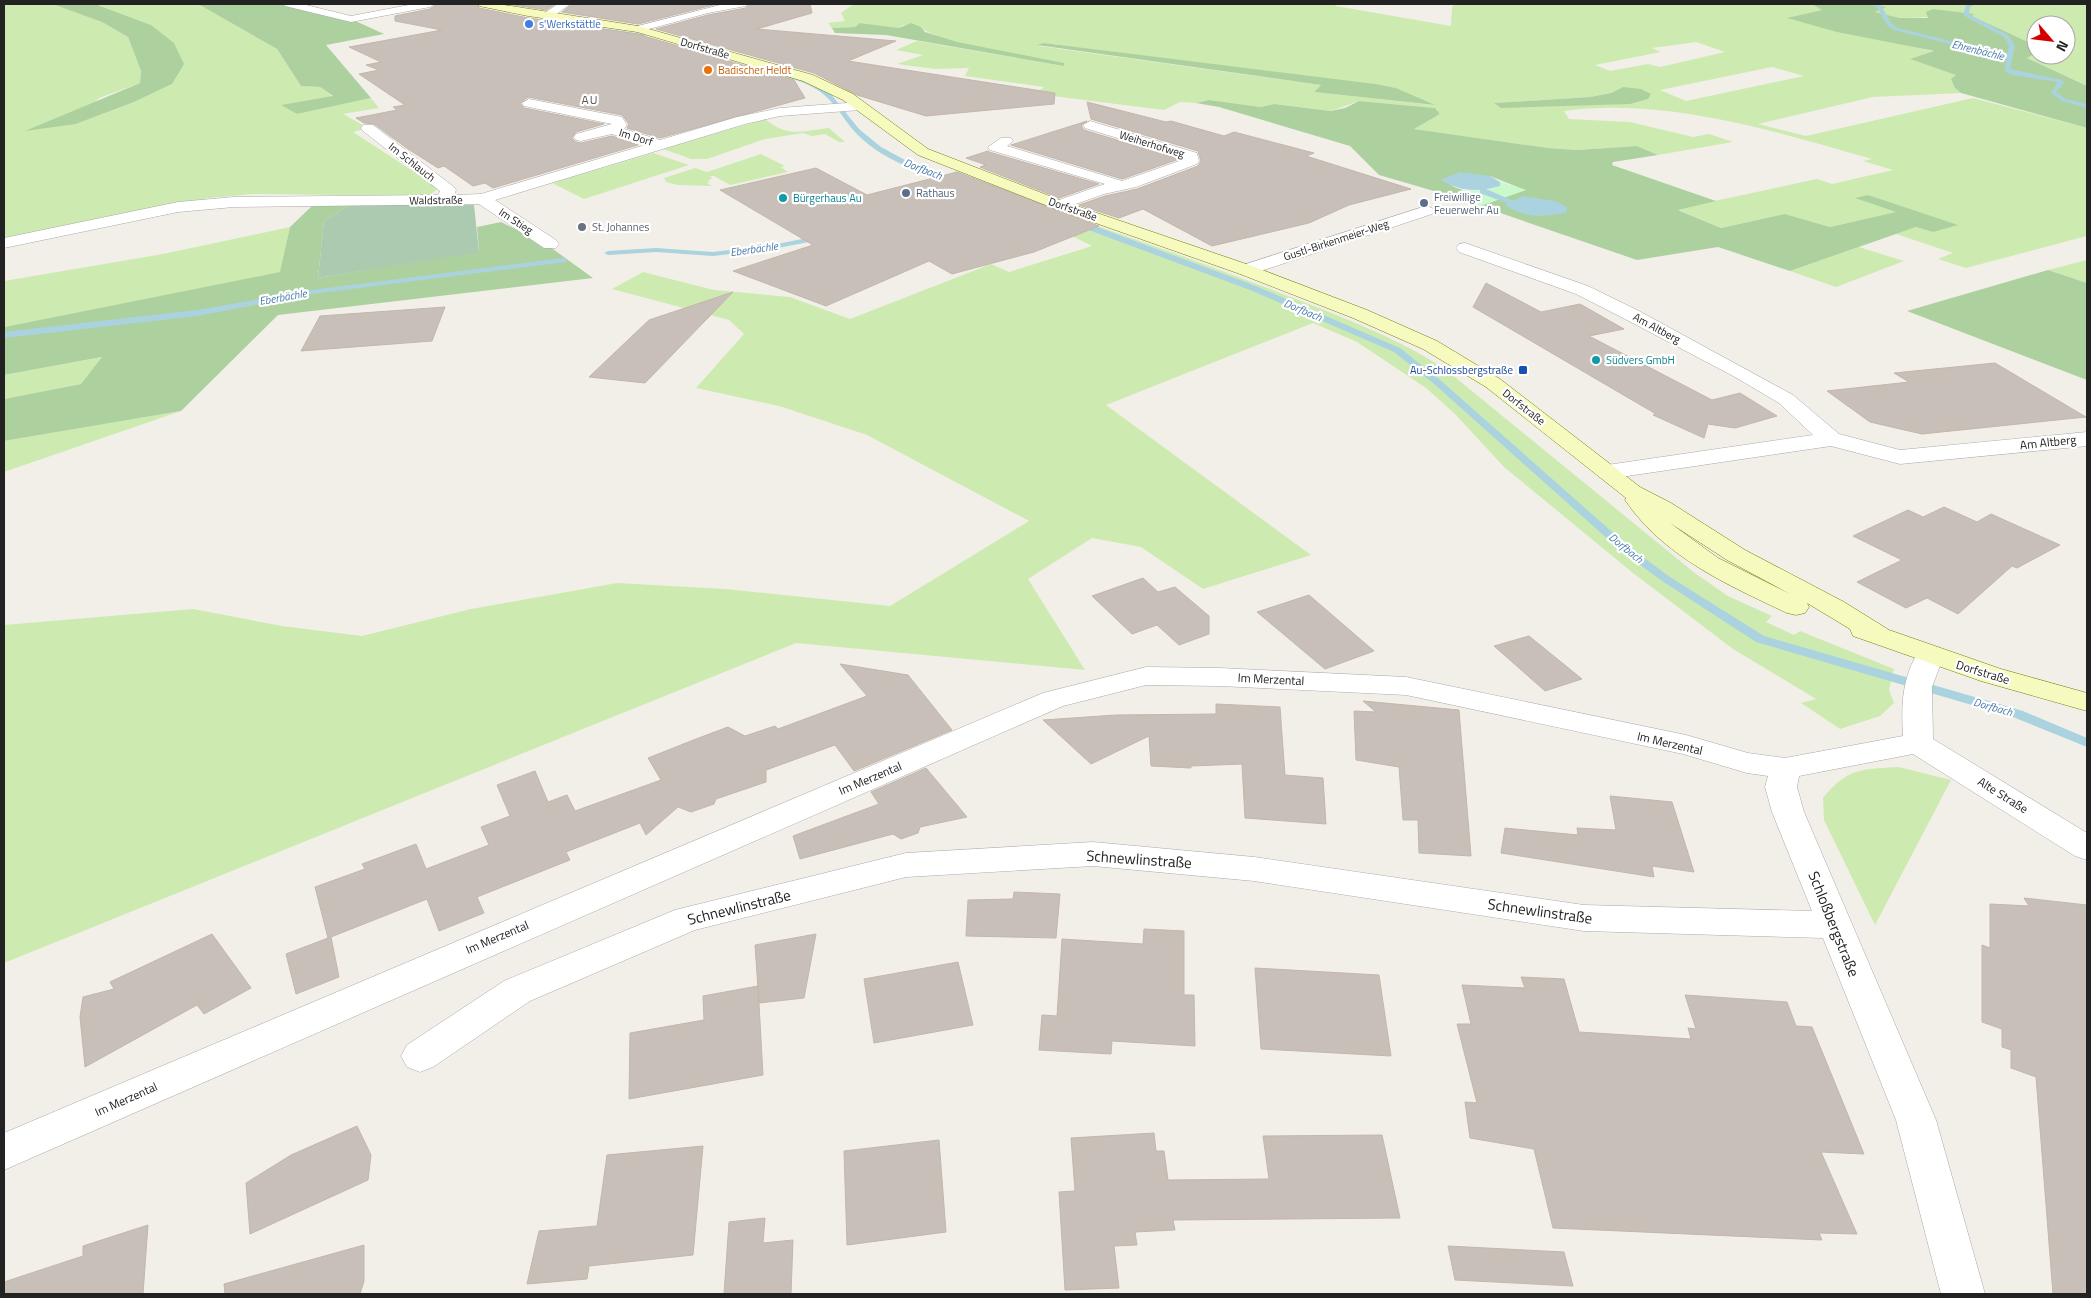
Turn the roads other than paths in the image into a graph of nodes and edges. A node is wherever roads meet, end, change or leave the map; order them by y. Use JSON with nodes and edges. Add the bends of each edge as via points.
{"nodes":[{"id":1,"x":289,"y":4,"type":"edge"},
{"id":2,"x":430,"y":4,"type":"edge"},
{"id":3,"x":483,"y":4,"type":"edge"},
{"id":4,"x":565,"y":4,"type":"edge"},
{"id":5,"x":742,"y":4,"type":"edge"},
{"id":6,"x":547,"y":16,"type":"junction"},
{"id":7,"x":638,"y":29,"type":"junction"},
{"id":8,"x":529,"y":103,"type":"dead end"},
{"id":9,"x":856,"y":106,"type":"junction"},
{"id":10,"x":1090,"y":125,"type":"dead end"},
{"id":11,"x":368,"y":128,"type":"dead end"},
{"id":12,"x":613,"y":130,"type":"junction"},
{"id":13,"x":581,"y":137,"type":"dead end"},
{"id":14,"x":1006,"y":141,"type":"dead end"},
{"id":15,"x":660,"y":145,"type":"junction"},
{"id":16,"x":1118,"y":186,"type":"junction"},
{"id":17,"x":482,"y":199,"type":"junction"},
{"id":18,"x":444,"y":200,"type":"junction"},
{"id":19,"x":1059,"y":205,"type":"junction"},
{"id":20,"x":1426,"y":211,"type":"dead end"},
{"id":21,"x":4,"y":242,"type":"edge"},
{"id":22,"x":550,"y":244,"type":"dead end"},
{"id":23,"x":1465,"y":248,"type":"dead end"},
{"id":24,"x":1246,"y":270,"type":"junction"},
{"id":25,"x":1831,"y":439,"type":"junction"},
{"id":26,"x":2087,"y":439,"type":"edge"},
{"id":27,"x":1607,"y":472,"type":"junction"},
{"id":28,"x":1926,"y":661,"type":"junction"},
{"id":29,"x":2087,"y":702,"type":"edge"},
{"id":30,"x":1918,"y":743,"type":"junction"},
{"id":31,"x":1785,"y":768,"type":"junction"},
{"id":32,"x":2087,"y":848,"type":"edge"},
{"id":33,"x":1834,"y":925,"type":"junction"},
{"id":34,"x":420,"y":1056,"type":"dead end"},
{"id":35,"x":4,"y":1152,"type":"edge"},
{"id":36,"x":1962,"y":1294,"type":"edge"}],
"edges":[{"from":1,"to":2,"type":"street","via":[[350,19]]},
{"from":3,"to":6,"type":"main road","name":"Dorfstraße"},
{"from":4,"to":6,"type":"street"},
{"from":5,"to":7,"type":"street"},
{"from":6,"to":7,"type":"main road","name":"Dorfstraße"},
{"from":7,"to":9,"type":"main road","name":"Dorfstraße","via":[[808,78],[834,88]]},
{"from":8,"to":12,"type":"street","name":"Im Dorf","via":[[616,120],[620,125]]},
{"from":9,"to":15,"type":"street","name":"Waldstraße","via":[[780,112]]},
{"from":9,"to":19,"type":"main road","name":"Dorfstraße","via":[[923,152]]},
{"from":10,"to":16,"type":"street","name":"Weiherhofweg","via":[[1192,156],[1192,161]]},
{"from":11,"to":18,"type":"street","name":"Im Schlauch","via":[[448,190]]},
{"from":12,"to":13,"type":"street","name":"Im Dorf"},
{"from":12,"to":15,"type":"street","name":"Im Dorf"},
{"from":14,"to":16,"type":"street","via":[[994,147]]},
{"from":15,"to":17,"type":"street","name":"Waldstraße"},
{"from":16,"to":19,"type":"street","name":"Weiherhofweg"},
{"from":17,"to":18,"type":"street","name":"Waldstraße"},
{"from":17,"to":22,"type":"street","name":"Im Stieg"},
{"from":18,"to":21,"type":"street","name":"Waldstraße","via":[[234,202],[178,207]]},
{"from":19,"to":24,"type":"main road","name":"Dorfstraße"},
{"from":20,"to":24,"type":"street","name":"Gustl-Birkenmeier-Weg"},
{"from":23,"to":25,"type":"street","name":"Am Altberg","via":[[1582,290],[1632,315],[1786,399]]},
{"from":24,"to":27,"type":"main road","name":"Dorfstraße","via":[[1430,345],[1493,383]]},
{"from":25,"to":26,"type":"street","name":"Am Altberg","via":[[1900,457]]},
{"from":25,"to":27,"type":"street","name":"Am Altberg"},
{"from":27,"to":28,"type":"main road","name":"Dorfstraße","via":[[1632,492],[1657,526],[1682,546],[1752,586],[1812,614],[1880,636]]},
{"from":28,"to":29,"type":"main road","name":"Dorfstraße"},
{"from":28,"to":30,"type":"street","via":[[1916,698]]},
{"from":30,"to":31,"type":"street"},
{"from":30,"to":32,"type":"street","name":"Alte Straße"},
{"from":31,"to":33,"type":"street","name":"Schloßbergstraße","via":[[1781,787],[1788,812]]},
{"from":31,"to":35,"type":"street","name":"Im Merzental","via":[[1747,763],[1686,745],[1406,686],[1220,676],[1146,676],[1053,699]]},
{"from":33,"to":34,"type":"street","name":"Schnewlinstraße","via":[[1584,918],[1254,869],[1093,854],[906,865],[687,919],[517,992]]},
{"from":33,"to":36,"type":"street","name":"Schloßbergstraße","via":[[1916,1120]]}]}
